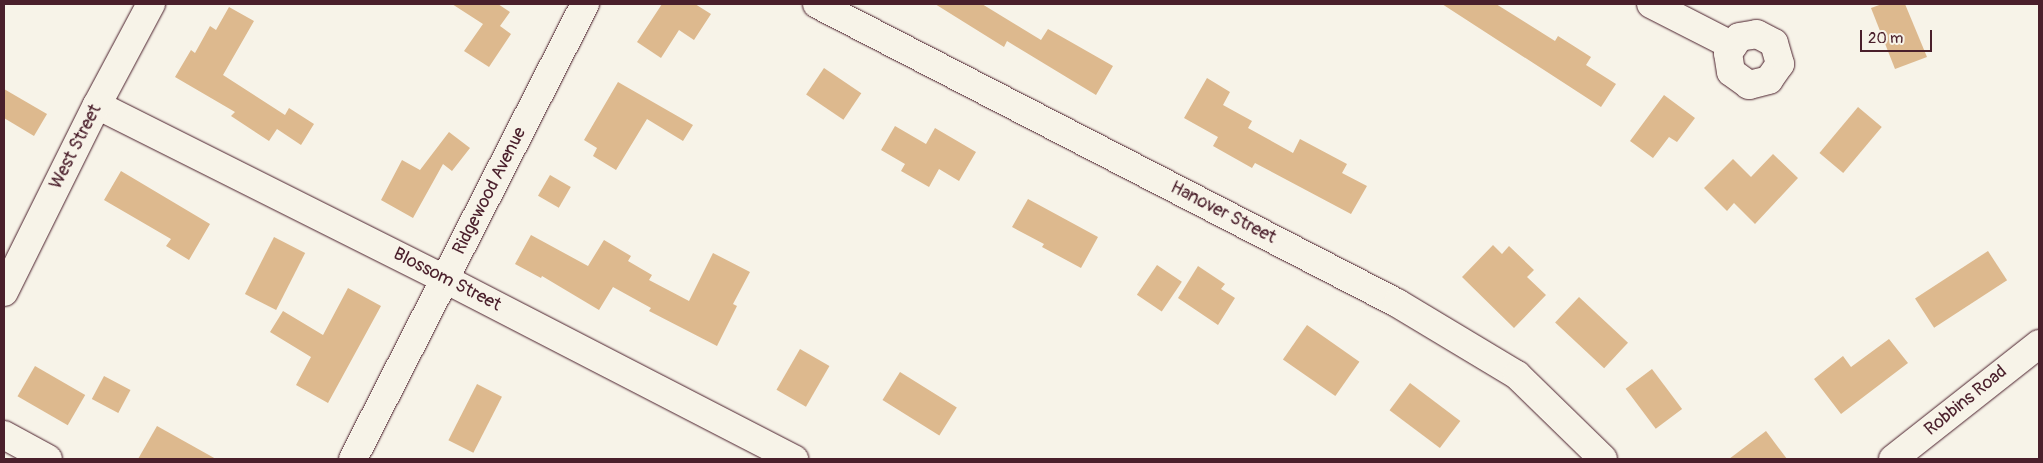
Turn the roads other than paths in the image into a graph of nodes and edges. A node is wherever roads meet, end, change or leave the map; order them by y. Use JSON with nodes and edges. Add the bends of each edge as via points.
{"nodes":[{"id":1,"x":151,"y":4,"type":"edge"},
{"id":2,"x":585,"y":4,"type":"edge"},
{"id":3,"x":817,"y":4,"type":"edge"},
{"id":4,"x":1651,"y":4,"type":"edge"},
{"id":5,"x":1733,"y":46,"type":"dead end"},
{"id":6,"x":97,"y":105,"type":"junction"},
{"id":7,"x":445,"y":279,"type":"junction"},
{"id":8,"x":4,"y":292,"type":"edge"},
{"id":9,"x":2039,"y":344,"type":"edge"},
{"id":10,"x":4,"y":435,"type":"edge"},
{"id":11,"x":48,"y":459,"type":"edge"},
{"id":12,"x":353,"y":459,"type":"edge"},
{"id":13,"x":794,"y":459,"type":"edge"},
{"id":14,"x":1602,"y":459,"type":"edge"},
{"id":15,"x":1893,"y":459,"type":"edge"}],
"edges":[{"from":1,"to":6,"type":"street","name":"West Street"},
{"from":2,"to":7,"type":"street","name":"Ridgewood Avenue"},
{"from":3,"to":14,"type":"street","name":"Hanover Street","via":[[1397,303],[1517,375]]},
{"from":4,"to":5,"type":"street"},
{"from":6,"to":7,"type":"street","name":"Blossom Street"},
{"from":6,"to":8,"type":"street","name":"West Street"},
{"from":7,"to":12,"type":"street","name":"Ridgewood Avenue"},
{"from":7,"to":13,"type":"street","name":"Blossom Street"},
{"from":9,"to":15,"type":"street","name":"Robbins Road"},
{"from":10,"to":11,"type":"street"}]}
